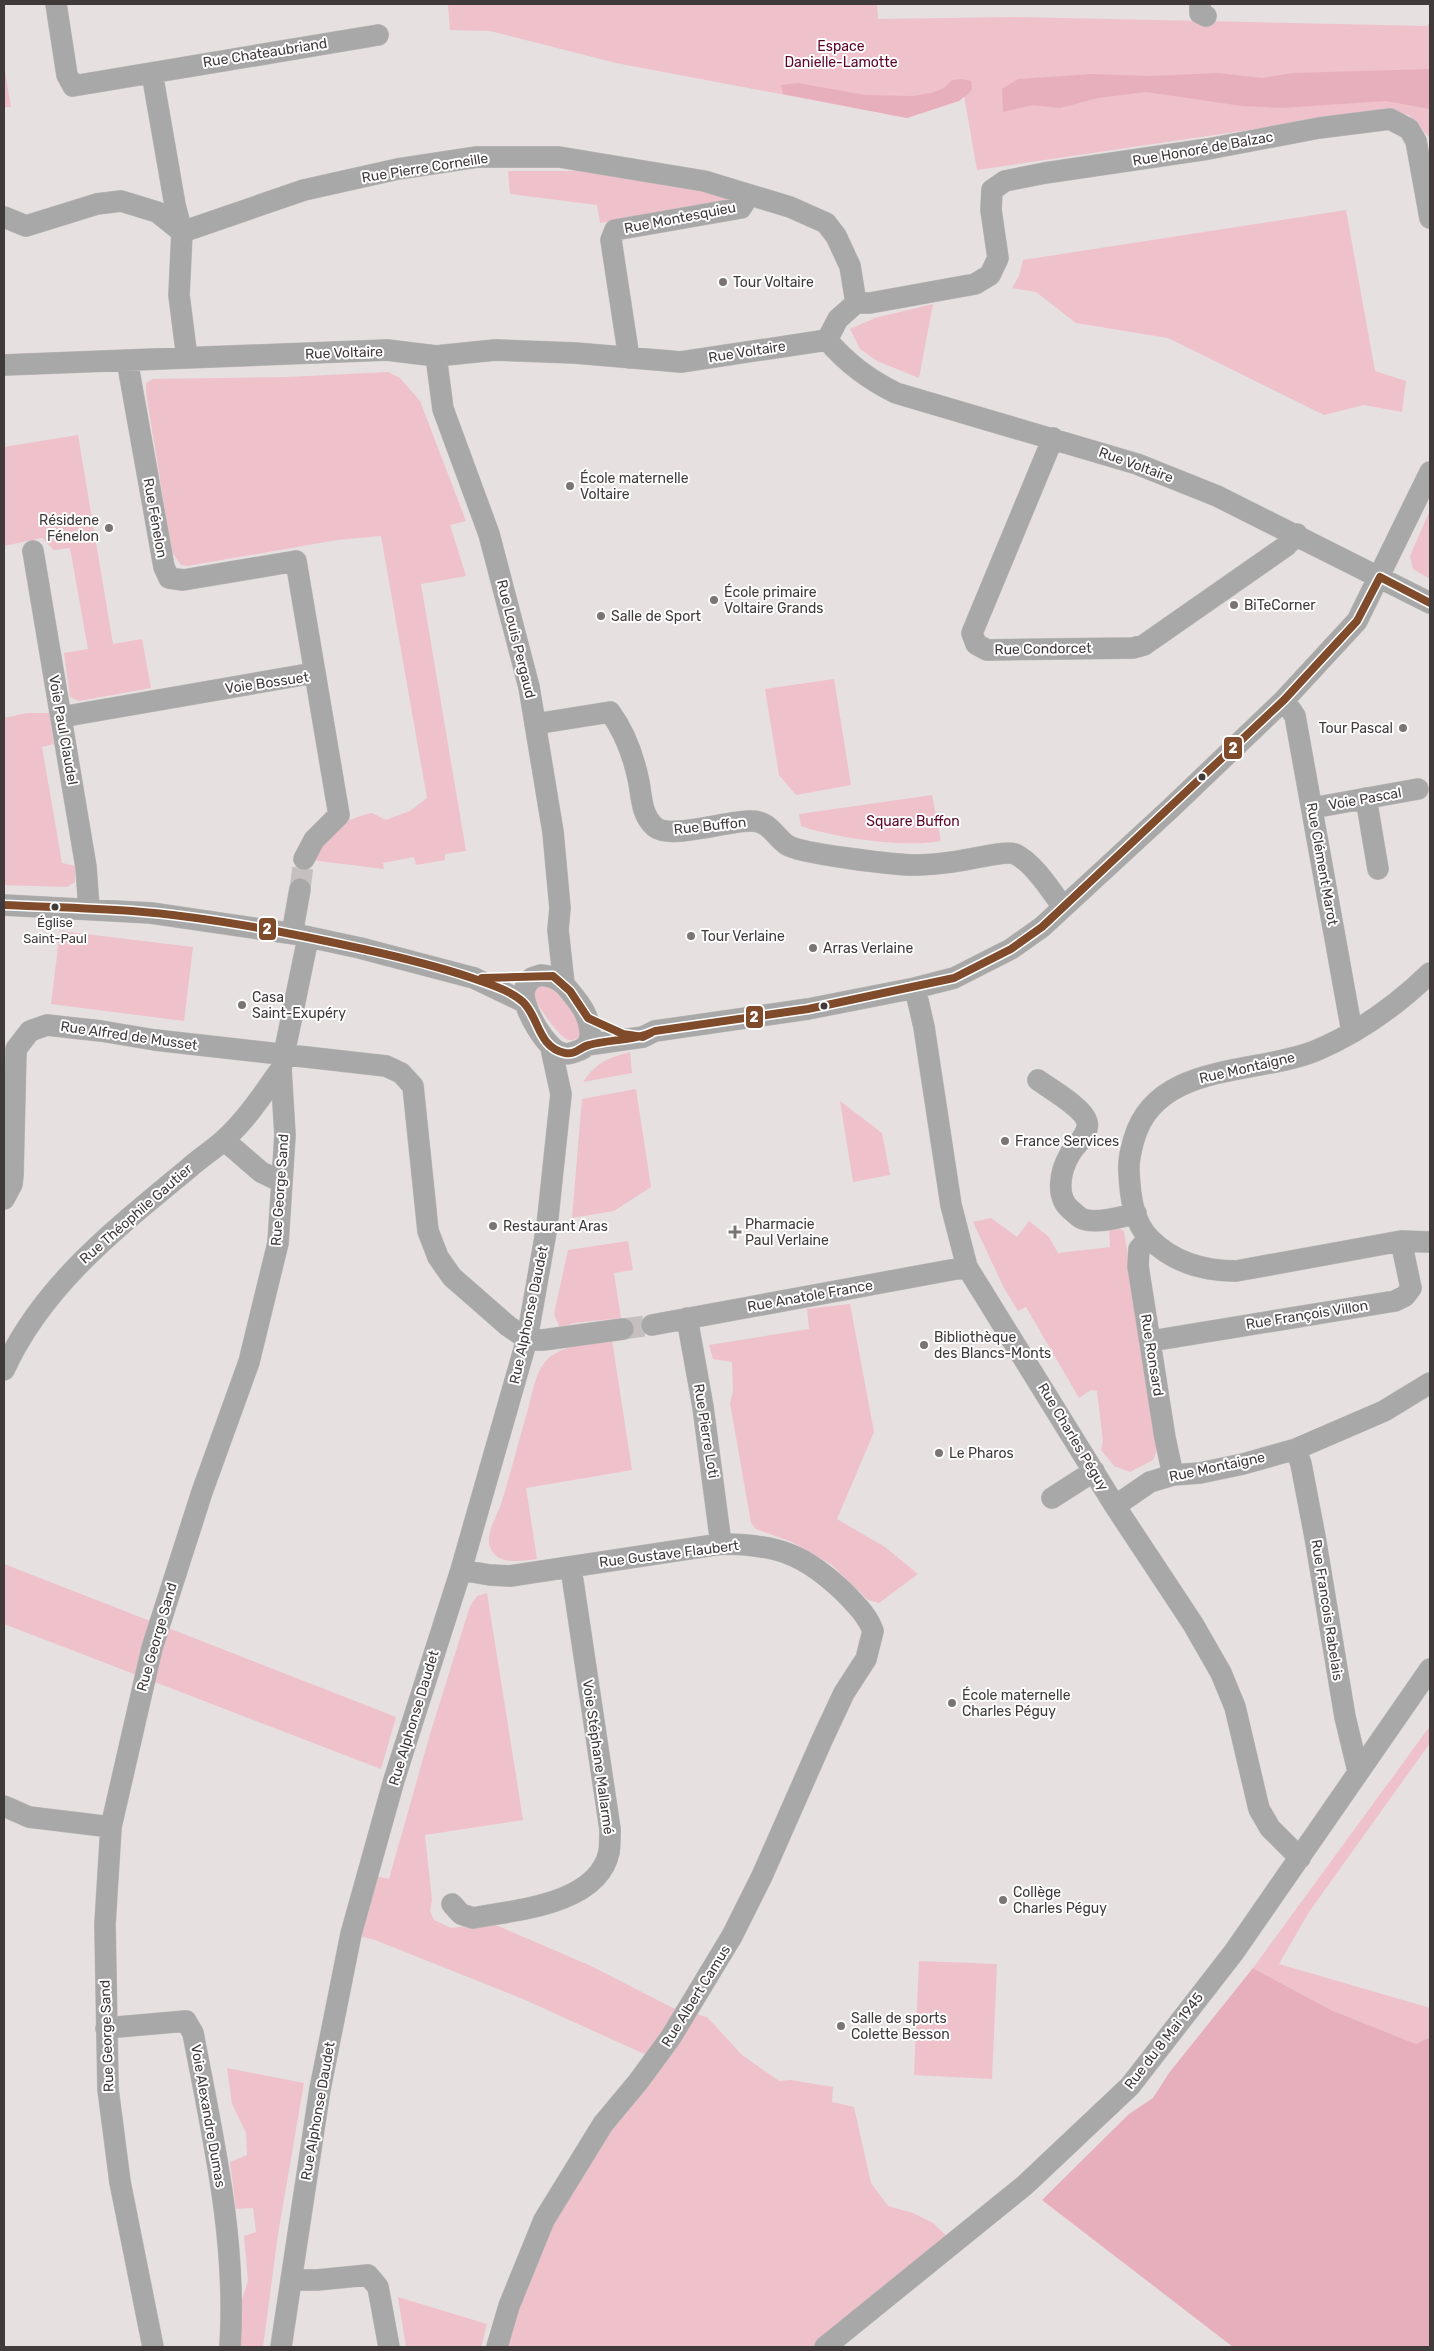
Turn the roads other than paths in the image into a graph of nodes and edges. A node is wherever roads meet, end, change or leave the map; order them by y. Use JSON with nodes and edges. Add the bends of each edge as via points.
{"nodes":[{"id":1,"x":56,"y":4,"type":"edge"},
{"id":2,"x":378,"y":35,"type":"dead end"},
{"id":3,"x":152,"y":73,"type":"junction"},
{"id":4,"x":749,"y":195,"type":"junction"},
{"id":5,"x":4,"y":217,"type":"edge"},
{"id":6,"x":1430,"y":218,"type":"edge"},
{"id":7,"x":182,"y":232,"type":"junction"},
{"id":8,"x":856,"y":303,"type":"junction"},
{"id":9,"x":827,"y":340,"type":"junction"},
{"id":10,"x":436,"y":356,"type":"junction"},
{"id":11,"x":187,"y":358,"type":"junction"},
{"id":12,"x":629,"y":358,"type":"junction"},
{"id":13,"x":127,"y":360,"type":"junction"},
{"id":14,"x":4,"y":365,"type":"edge"},
{"id":15,"x":1053,"y":438,"type":"junction"},
{"id":16,"x":1430,"y":472,"type":"edge"},
{"id":17,"x":1296,"y":534,"type":"junction"},
{"id":18,"x":33,"y":552,"type":"dead end"},
{"id":19,"x":1380,"y":577,"type":"junction"},
{"id":20,"x":1430,"y":603,"type":"edge"},
{"id":21,"x":314,"y":674,"type":"junction"},
{"id":22,"x":1284,"y":700,"type":"junction"},
{"id":23,"x":61,"y":717,"type":"junction"},
{"id":24,"x":535,"y":724,"type":"junction"},
{"id":25,"x":1418,"y":790,"type":"dead end"},
{"id":26,"x":1366,"y":798,"type":"junction"},
{"id":27,"x":1312,"y":808,"type":"junction"},
{"id":28,"x":305,"y":856,"type":"tunnel mouth"},
{"id":29,"x":1378,"y":869,"type":"dead end"},
{"id":30,"x":300,"y":889,"type":"tunnel mouth"},
{"id":31,"x":4,"y":905,"type":"edge"},
{"id":32,"x":1063,"y":907,"type":"junction"},
{"id":33,"x":89,"y":909,"type":"junction"},
{"id":34,"x":558,"y":930,"type":"junction"},
{"id":35,"x":302,"y":936,"type":"junction"},
{"id":36,"x":1430,"y":973,"type":"edge"},
{"id":37,"x":536,"y":976,"type":"junction"},
{"id":38,"x":474,"y":978,"type":"junction"},
{"id":39,"x":564,"y":984,"type":"junction"},
{"id":40,"x":915,"y":988,"type":"junction"},
{"id":41,"x":524,"y":1002,"type":"junction"},
{"id":42,"x":588,"y":1018,"type":"junction"},
{"id":43,"x":1352,"y":1032,"type":"junction"},
{"id":44,"x":643,"y":1037,"type":"junction"},
{"id":45,"x":552,"y":1048,"type":"junction"},
{"id":46,"x":582,"y":1048,"type":"junction"},
{"id":47,"x":282,"y":1062,"type":"junction"},
{"id":48,"x":1038,"y":1080,"type":"dead end"},
{"id":49,"x":561,"y":1094,"type":"junction"},
{"id":50,"x":260,"y":1100,"type":"junction"},
{"id":51,"x":285,"y":1110,"type":"junction"},
{"id":52,"x":224,"y":1140,"type":"junction"},
{"id":53,"x":282,"y":1182,"type":"junction"},
{"id":54,"x":4,"y":1200,"type":"edge"},
{"id":55,"x":1136,"y":1214,"type":"junction"},
{"id":56,"x":1149,"y":1238,"type":"junction"},
{"id":57,"x":1401,"y":1241,"type":"junction"},
{"id":58,"x":1430,"y":1242,"type":"edge"},
{"id":59,"x":967,"y":1267,"type":"junction"},
{"id":60,"x":687,"y":1318,"type":"junction"},
{"id":61,"x":652,"y":1325,"type":"tunnel mouth"},
{"id":62,"x":623,"y":1329,"type":"tunnel mouth"},
{"id":63,"x":527,"y":1339,"type":"junction"},
{"id":64,"x":1151,"y":1341,"type":"junction"},
{"id":65,"x":4,"y":1370,"type":"edge"},
{"id":66,"x":1430,"y":1383,"type":"edge"},
{"id":67,"x":1296,"y":1449,"type":"junction"},
{"id":68,"x":1094,"y":1471,"type":"junction"},
{"id":69,"x":1174,"y":1475,"type":"junction"},
{"id":70,"x":1052,"y":1498,"type":"dead end"},
{"id":71,"x":1115,"y":1506,"type":"junction"},
{"id":72,"x":721,"y":1544,"type":"junction"},
{"id":73,"x":572,"y":1568,"type":"junction"},
{"id":74,"x":461,"y":1570,"type":"junction"},
{"id":75,"x":873,"y":1631,"type":"joint"},
{"id":76,"x":1430,"y":1669,"type":"edge"},
{"id":77,"x":1358,"y":1771,"type":"junction"},
{"id":78,"x":4,"y":1806,"type":"edge"},
{"id":79,"x":111,"y":1827,"type":"junction"},
{"id":80,"x":1300,"y":1858,"type":"junction"},
{"id":81,"x":452,"y":1904,"type":"dead end"},
{"id":82,"x":106,"y":2028,"type":"junction"},
{"id":83,"x":291,"y":2280,"type":"junction"},
{"id":84,"x":153,"y":2347,"type":"edge"},
{"id":85,"x":230,"y":2347,"type":"edge"},
{"id":86,"x":281,"y":2347,"type":"edge"},
{"id":87,"x":390,"y":2347,"type":"edge"},
{"id":88,"x":497,"y":2347,"type":"edge"},
{"id":89,"x":825,"y":2347,"type":"edge"}],
"edges":[{"from":1,"to":3,"type":"street","name":"Rue Chateaubriand","via":[[67,75],[72,86]]},
{"from":2,"to":3,"type":"street","name":"Rue Chateaubriand"},
{"from":3,"to":7,"type":"street"},
{"from":4,"to":7,"type":"street","name":"Rue Pierre Corneille","via":[[704,180],[559,157],[477,158],[398,169],[304,190]]},
{"from":4,"to":8,"type":"street","name":"Rue Pierre Corneille","via":[[790,207],[826,223],[850,266]]},
{"from":4,"to":12,"type":"street","name":"Rue Montesquieu","via":[[741,208],[615,230],[611,240]]},
{"from":5,"to":7,"type":"street","via":[[26,226],[97,204],[121,201],[157,212]]},
{"from":6,"to":8,"type":"street","name":"Rue Honoré de Balzac","via":[[1416,141],[1409,129],[1390,119],[1319,128],[1005,181],[992,190],[991,210],[998,258],[990,275],[975,284]]},
{"from":7,"to":11,"type":"street","via":[[179,295]]},
{"from":8,"to":9,"type":"street","via":[[838,319]]},
{"from":9,"to":12,"type":"street","name":"Rue Voltaire","via":[[681,362]]},
{"from":9,"to":15,"type":"street","name":"Rue Voltaire","via":[[869,380],[896,393]]},
{"from":10,"to":11,"type":"street","name":"Rue Voltaire","via":[[387,350]]},
{"from":10,"to":12,"type":"street","name":"Rue Voltaire","via":[[495,350],[575,352]]},
{"from":10,"to":24,"type":"street","name":"Rue Louis Pergaud","via":[[443,409],[489,534],[518,640]]},
{"from":11,"to":13,"type":"street","name":"Rue Voltaire"},
{"from":13,"to":14,"type":"street","name":"Rue Voltaire"},
{"from":13,"to":21,"type":"street","name":"Rue Fénelon","via":[[168,578],[182,580],[296,561]]},
{"from":15,"to":17,"type":"street","name":"Rue Voltaire","via":[[1137,464],[1217,496]]},
{"from":15,"to":17,"type":"street","name":"Rue Condorcet","via":[[972,633],[976,644],[987,650],[1133,648],[1144,645],[1286,546]]},
{"from":16,"to":19,"type":"street"},
{"from":17,"to":19,"type":"street","name":"Rue Voltaire"},
{"from":18,"to":23,"type":"street","name":"Voie Paul Claudel"},
{"from":19,"to":20,"type":"street","name":"Rue Voltaire"},
{"from":19,"to":22,"type":"street","via":[[1357,621]]},
{"from":21,"to":23,"type":"street","name":"Voie Bossuet"},
{"from":21,"to":28,"type":"street","name":"Voie Bossuet","via":[[339,814],[314,840]]},
{"from":22,"to":27,"type":"street","name":"Rue Clément Marot","via":[[1295,716]]},
{"from":22,"to":32,"type":"street"},
{"from":23,"to":33,"type":"street","name":"Voie Paul Claudel","via":[[86,867]]},
{"from":24,"to":32,"type":"street","name":"Rue Buffon","via":[[610,712],[618,722],[632,755],[646,816],[656,828],[675,832],[752,820],[771,827],[788,845],[831,855],[910,865],[1013,853],[1024,859]]},
{"from":24,"to":34,"type":"street","name":"Rue Louis Pergaud","via":[[554,841],[560,908]]},
{"from":25,"to":26,"type":"street","name":"Voie Pascal"},
{"from":26,"to":27,"type":"street","name":"Voie Pascal"},
{"from":26,"to":29,"type":"street"},
{"from":27,"to":43,"type":"street","name":"Rue Clément Marot"},
{"from":30,"to":35,"type":"street","name":"Rue George Sand","via":[[294,923]]},
{"from":31,"to":33,"type":"street"},
{"from":32,"to":40,"type":"street","via":[[1042,927],[983,965],[954,978]]},
{"from":33,"to":35,"type":"street","via":[[151,913]]},
{"from":34,"to":37,"type":"street","name":"Rue Louis Pergaud"},
{"from":34,"to":39,"type":"street","name":"Rue Louis Pergaud"},
{"from":35,"to":38,"type":"street"},
{"from":35,"to":47,"type":"street","name":"Rue George Sand"},
{"from":36,"to":43,"type":"street","name":"Rue Montaigne","via":[[1378,1017]]},
{"from":37,"to":38,"type":"street"},
{"from":37,"to":39,"type":"street","via":[[553,976]]},
{"from":37,"to":41,"type":"street","via":[[524,992]]},
{"from":38,"to":41,"type":"street"},
{"from":39,"to":42,"type":"street"},
{"from":40,"to":44,"type":"street","via":[[808,1009],[655,1031]]},
{"from":40,"to":59,"type":"street","name":"Rue Charles Péguy","via":[[926,1037],[951,1204]]},
{"from":41,"to":45,"type":"street","via":[[535,1025]]},
{"from":42,"to":44,"type":"street","via":[[624,1034]]},
{"from":42,"to":46,"type":"street","via":[[590,1030]]},
{"from":43,"to":55,"type":"street","name":"Rue Montaigne","via":[[1290,1060],[1209,1075],[1162,1096],[1138,1124],[1128,1162],[1130,1198]]},
{"from":44,"to":46,"type":"street"},
{"from":45,"to":46,"type":"street","via":[[562,1054]]},
{"from":45,"to":49,"type":"street","name":"Rue Alphonse Daudet"},
{"from":46,"to":49,"type":"street","name":"Rue Alphonse Daudet"},
{"from":47,"to":50,"type":"street","name":"Rue Théophile Gautier"},
{"from":47,"to":51,"type":"street","name":"Rue George Sand"},
{"from":47,"to":54,"type":"street","name":"Rue Alfred de Musset","via":[[56,1026],[47,1025],[30,1031],[16,1049],[13,1175]]},
{"from":47,"to":63,"type":"street","name":"Rue Alfred de Musset","via":[[386,1066],[402,1073],[413,1086],[416,1100],[428,1231],[438,1257],[452,1277]]},
{"from":48,"to":55,"type":"street","via":[[1082,1112],[1087,1122],[1085,1134],[1069,1155],[1063,1173],[1060,1191],[1064,1204],[1084,1220],[1109,1220]]},
{"from":49,"to":63,"type":"street","name":"Rue Alphonse Daudet","via":[[546,1234]]},
{"from":50,"to":51,"type":"street"},
{"from":50,"to":52,"type":"street","name":"Rue Théophile Gautier"},
{"from":51,"to":53,"type":"street","name":"Rue George Sand"},
{"from":52,"to":53,"type":"street","via":[[261,1172]]},
{"from":52,"to":65,"type":"street","name":"Rue Théophile Gautier","via":[[94,1246],[48,1297],[16,1343]]},
{"from":53,"to":79,"type":"street","name":"Rue George Sand","via":[[278,1243],[249,1362],[202,1492],[152,1648]]},
{"from":55,"to":56,"type":"street","name":"Rue Montaigne"},
{"from":56,"to":57,"type":"street","name":"Rue Montaigne","via":[[1192,1266],[1217,1271],[1262,1268]]},
{"from":56,"to":64,"type":"street","name":"Rue Ronsard","via":[[1139,1249],[1138,1266]]},
{"from":57,"to":58,"type":"street","name":"Rue Montaigne"},
{"from":57,"to":64,"type":"street","name":"Rue François Villon","via":[[1411,1288],[1395,1301]]},
{"from":59,"to":60,"type":"street","name":"Rue Anatole France"},
{"from":59,"to":68,"type":"street","name":"Rue Charles Péguy"},
{"from":60,"to":61,"type":"street","name":"Rue Anatole France"},
{"from":60,"to":72,"type":"street","name":"Rue Pierre Loti","via":[[703,1407]]},
{"from":62,"to":63,"type":"street","via":[[542,1340]]},
{"from":63,"to":74,"type":"street","name":"Rue Alphonse Daudet"},
{"from":64,"to":69,"type":"street","name":"Rue Ronsard","via":[[1165,1438]]},
{"from":66,"to":67,"type":"street","name":"Rue Montaigne","via":[[1384,1411]]},
{"from":67,"to":69,"type":"street","name":"Rue Montaigne","via":[[1218,1469]]},
{"from":67,"to":77,"type":"street","name":"Rue Francois Rabelais","via":[[1315,1538],[1345,1718]]},
{"from":68,"to":70,"type":"street"},
{"from":68,"to":71,"type":"street","name":"Rue Charles Péguy"},
{"from":69,"to":71,"type":"street","name":"Rue Montaigne","via":[[1150,1482]]},
{"from":71,"to":80,"type":"street","name":"Rue Charles Péguy","via":[[1193,1624],[1221,1673],[1235,1707],[1259,1809],[1270,1828]]},
{"from":72,"to":73,"type":"street","name":"Rue Gustave Flaubert"},
{"from":72,"to":75,"type":"street","name":"Rue Gustave Flaubert","via":[[779,1550],[807,1562],[822,1571],[863,1611]]},
{"from":73,"to":74,"type":"street","name":"Rue Gustave Flaubert","via":[[510,1576]]},
{"from":73,"to":81,"type":"street","name":"Voie Stéphane Mallarmé","via":[[610,1829],[609,1853],[586,1886],[557,1902],[473,1918],[460,1914]]},
{"from":74,"to":83,"type":"street","name":"Rue Alphonse Daudet","via":[[394,1780],[351,1934],[320,2089]]},
{"from":75,"to":88,"type":"street","name":"Rue Albert Camus","via":[[866,1659],[844,1693],[732,1936],[672,2037],[604,2124],[544,2220],[509,2306]]},
{"from":76,"to":77,"type":"street","name":"Rue du 8 Mai 1945"},
{"from":77,"to":80,"type":"street","name":"Rue du 8 Mai 1945"},
{"from":78,"to":79,"type":"street","via":[[29,1817]]},
{"from":79,"to":82,"type":"street","name":"Rue George Sand","via":[[105,1924]]},
{"from":80,"to":89,"type":"street","name":"Rue du 8 Mai 1945","via":[[1234,1952],[1130,2086],[1025,2185]]},
{"from":82,"to":84,"type":"street","name":"Rue George Sand","via":[[108,2089],[120,2182]]},
{"from":82,"to":85,"type":"street","name":"Voie Alexandre Dumas","via":[[186,2021],[193,2033],[229,2239]]},
{"from":83,"to":86,"type":"street","name":"Rue Alphonse Daudet"},
{"from":83,"to":87,"type":"street","via":[[368,2275],[378,2287]]}]}
